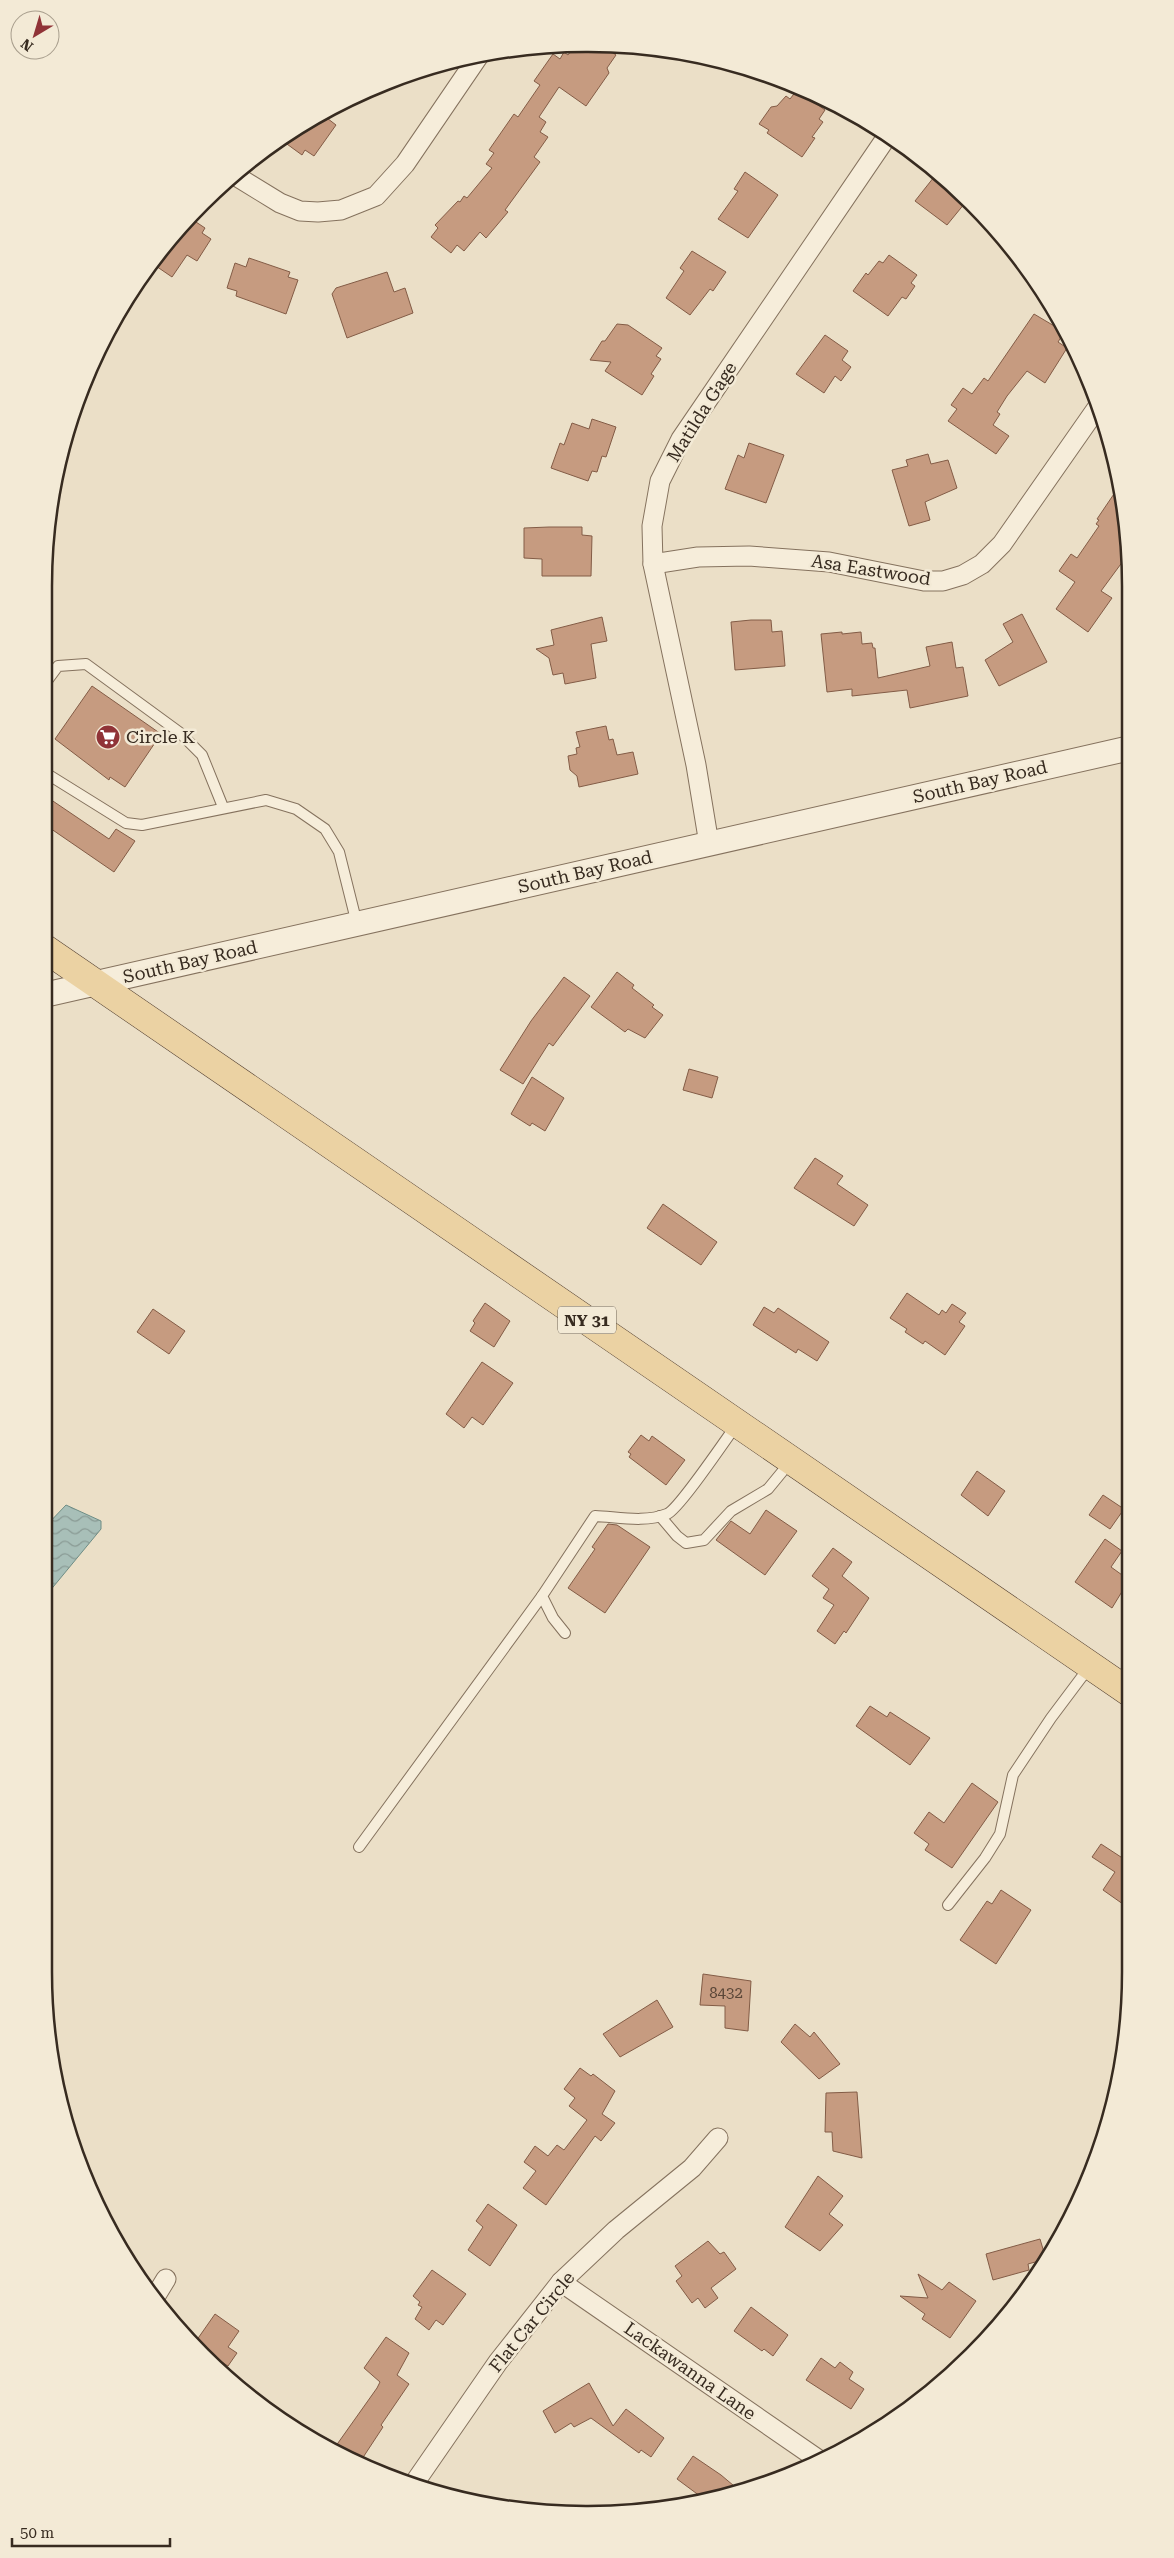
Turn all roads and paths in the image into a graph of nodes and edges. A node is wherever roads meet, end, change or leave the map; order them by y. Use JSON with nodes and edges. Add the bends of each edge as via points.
{"nodes":[{"id":1,"x":472,"y":66,"type":"edge"},
{"id":2,"x":883,"y":142,"type":"edge"},
{"id":3,"x":242,"y":180,"type":"edge"},
{"id":4,"x":1093,"y":414,"type":"edge"},
{"id":5,"x":653,"y":564,"type":"junction"},
{"id":6,"x":52,"y":674,"type":"edge"},
{"id":7,"x":1122,"y":750,"type":"edge"},
{"id":8,"x":52,"y":777,"type":"edge"},
{"id":9,"x":223,"y":807,"type":"junction"},
{"id":10,"x":709,"y":844,"type":"junction"},
{"id":11,"x":357,"y":924,"type":"junction"},
{"id":12,"x":52,"y":953,"type":"edge"},
{"id":13,"x":96,"y":983,"type":"junction"},
{"id":14,"x":52,"y":993,"type":"edge"},
{"id":15,"x":737,"y":1423,"type":"junction"},
{"id":16,"x":792,"y":1460,"type":"junction"},
{"id":17,"x":660,"y":1516,"type":"junction"},
{"id":18,"x":542,"y":1596,"type":"junction"},
{"id":19,"x":566,"y":1633,"type":"dead end"},
{"id":20,"x":1091,"y":1665,"type":"junction"},
{"id":21,"x":1122,"y":1687,"type":"edge"},
{"id":22,"x":359,"y":1847,"type":"dead end"},
{"id":23,"x":948,"y":1905,"type":"dead end"},
{"id":24,"x":718,"y":2138,"type":"dead end"},
{"id":25,"x":166,"y":2279,"type":"dead end"},
{"id":26,"x":561,"y":2282,"type":"junction"},
{"id":27,"x":159,"y":2291,"type":"edge"},
{"id":28,"x":812,"y":2455,"type":"edge"},
{"id":29,"x":418,"y":2478,"type":"edge"}],
"edges":[{"from":1,"to":3,"type":"street","via":[[405,164],[376,196],[340,210],[300,211]]},
{"from":2,"to":5,"type":"street","name":"Matilda Gage","via":[[681,440],[660,480],[652,526]]},
{"from":4,"to":5,"type":"street","name":"Asa Eastwood","via":[[1002,544],[982,564],[963,576],[924,581],[829,562],[748,556],[698,557]]},
{"from":5,"to":10,"type":"street","name":"Matilda Gage","via":[[696,765]]},
{"from":6,"to":9,"type":"lane","via":[[58,666],[86,664],[179,732],[202,755]]},
{"from":7,"to":10,"type":"street","name":"South Bay Road"},
{"from":8,"to":9,"type":"lane","via":[[126,823],[142,825]]},
{"from":9,"to":11,"type":"lane","via":[[266,800],[296,810],[325,829],[339,852]]},
{"from":10,"to":11,"type":"street","name":"South Bay Road"},
{"from":11,"to":13,"type":"street","name":"South Bay Road"},
{"from":12,"to":13,"type":"main road","number":"NY 31"},
{"from":13,"to":14,"type":"street","name":"South Bay Road"},
{"from":13,"to":15,"type":"main road","number":"NY 31"},
{"from":15,"to":16,"type":"main road","number":"NY 31"},
{"from":15,"to":17,"type":"lane","via":[[669,1514]]},
{"from":16,"to":17,"type":"lane","via":[[768,1489],[731,1511],[704,1540],[686,1543]]},
{"from":16,"to":20,"type":"main road","number":"NY 31"},
{"from":17,"to":18,"type":"lane","via":[[650,1519],[595,1516]]},
{"from":18,"to":19,"type":"lane","via":[[553,1618]]},
{"from":18,"to":22,"type":"lane"},
{"from":20,"to":21,"type":"main road","number":"NY 31"},
{"from":20,"to":23,"type":"lane","via":[[1013,1775],[1000,1834]]},
{"from":24,"to":26,"type":"street","name":"Flat Car Circle","via":[[692,2168],[616,2230]]},
{"from":25,"to":27,"type":"street"},
{"from":26,"to":28,"type":"street","name":"Lackawanna Lane"},
{"from":26,"to":29,"type":"street","name":"Flat Car Circle","via":[[498,2362]]}]}
